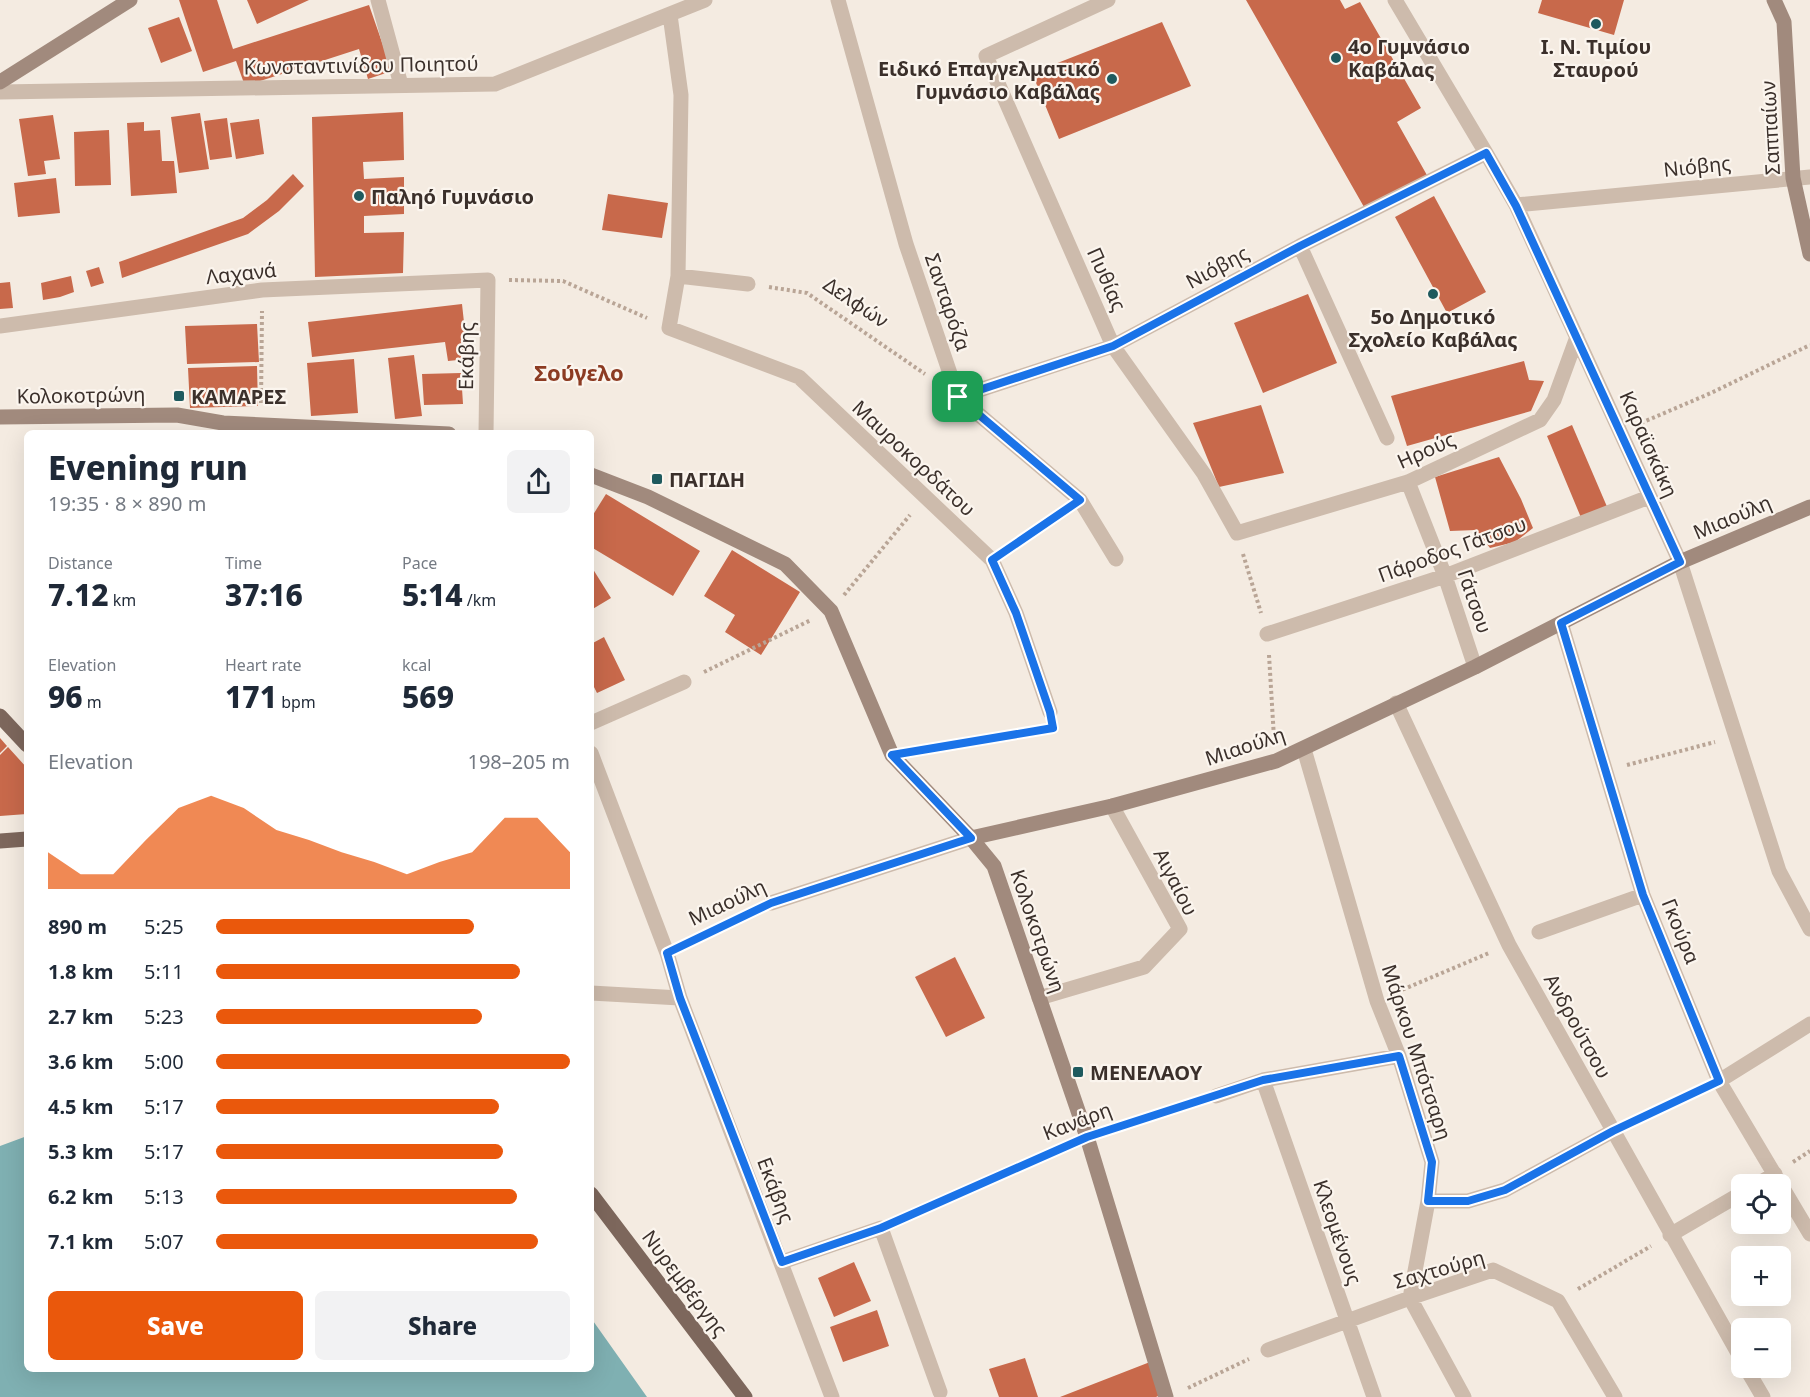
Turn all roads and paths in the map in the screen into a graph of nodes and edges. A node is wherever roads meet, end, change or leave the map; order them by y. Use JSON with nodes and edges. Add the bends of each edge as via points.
{"nodes":[{"id":1,"x":130,"y":0,"type":"edge"},
{"id":2,"x":378,"y":0,"type":"edge"},
{"id":3,"x":705,"y":0,"type":"edge"},
{"id":4,"x":838,"y":0,"type":"edge"},
{"id":5,"x":1108,"y":0,"type":"edge"},
{"id":6,"x":1395,"y":0,"type":"edge"},
{"id":7,"x":1774,"y":0,"type":"edge"},
{"id":8,"x":111,"y":5,"type":"edge"},
{"id":9,"x":670,"y":15,"type":"junction"},
{"id":10,"x":0,"y":82,"type":"edge"},
{"id":11,"x":401,"y":85,"type":"junction"},
{"id":12,"x":0,"y":92,"type":"edge"},
{"id":13,"x":1486,"y":153,"type":"junction"},
{"id":14,"x":1810,"y":177,"type":"edge"},
{"id":15,"x":1793,"y":178,"type":"junction"},
{"id":16,"x":1516,"y":206,"type":"junction"},
{"id":17,"x":1300,"y":246,"type":"junction"},
{"id":18,"x":1810,"y":254,"type":"edge"},
{"id":19,"x":678,"y":276,"type":"junction"},
{"id":20,"x":488,"y":280,"type":"junction"},
{"id":21,"x":748,"y":284,"type":"joint"},
{"id":22,"x":262,"y":290,"type":"junction"},
{"id":23,"x":0,"y":326,"type":"edge"},
{"id":24,"x":669,"y":328,"type":"junction"},
{"id":25,"x":1577,"y":337,"type":"junction"},
{"id":26,"x":1810,"y":345,"type":"edge"},
{"id":27,"x":1113,"y":346,"type":"junction"},
{"id":28,"x":958,"y":397,"type":"junction"},
{"id":29,"x":0,"y":417,"type":"edge"},
{"id":30,"x":261,"y":425,"type":"junction"},
{"id":31,"x":365,"y":430,"type":"edge"},
{"id":32,"x":486,"y":430,"type":"edge"},
{"id":33,"x":1620,"y":431,"type":"junction"},
{"id":34,"x":1387,"y":438,"type":"dead end"},
{"id":35,"x":594,"y":476,"type":"edge"},
{"id":36,"x":1408,"y":482,"type":"junction"},
{"id":37,"x":1649,"y":496,"type":"junction"},
{"id":38,"x":1080,"y":500,"type":"junction"},
{"id":39,"x":1810,"y":507,"type":"edge"},
{"id":40,"x":1237,"y":533,"type":"joint"},
{"id":41,"x":1116,"y":559,"type":"dead end"},
{"id":42,"x":992,"y":560,"type":"junction"},
{"id":43,"x":1680,"y":562,"type":"junction"},
{"id":44,"x":1445,"y":576,"type":"junction"},
{"id":45,"x":1561,"y":623,"type":"junction"},
{"id":46,"x":1268,"y":634,"type":"dead end"},
{"id":47,"x":1475,"y":667,"type":"junction"},
{"id":48,"x":684,"y":682,"type":"dead end"},
{"id":49,"x":1396,"y":703,"type":"junction"},
{"id":50,"x":1050,"y":712,"type":"joint"},
{"id":51,"x":0,"y":716,"type":"edge"},
{"id":52,"x":594,"y":722,"type":"edge"},
{"id":53,"x":1736,"y":736,"type":"junction"},
{"id":54,"x":24,"y":742,"type":"edge"},
{"id":55,"x":1304,"y":748,"type":"junction"},
{"id":56,"x":892,"y":755,"type":"junction"},
{"id":57,"x":594,"y":761,"type":"edge"},
{"id":58,"x":1607,"y":771,"type":"junction"},
{"id":59,"x":1112,"y":807,"type":"junction"},
{"id":60,"x":971,"y":838,"type":"junction"},
{"id":61,"x":24,"y":839,"type":"edge"},
{"id":62,"x":0,"y":842,"type":"edge"},
{"id":63,"x":1643,"y":895,"type":"junction"},
{"id":64,"x":771,"y":903,"type":"joint"},
{"id":65,"x":1810,"y":929,"type":"edge"},
{"id":66,"x":1539,"y":932,"type":"dead end"},
{"id":67,"x":1509,"y":945,"type":"junction"},
{"id":68,"x":667,"y":953,"type":"junction"},
{"id":69,"x":594,"y":993,"type":"edge"},
{"id":70,"x":680,"y":998,"type":"junction"},
{"id":71,"x":1039,"y":998,"type":"junction"},
{"id":72,"x":1377,"y":1001,"type":"junction"},
{"id":73,"x":1810,"y":1024,"type":"edge"},
{"id":74,"x":1399,"y":1056,"type":"junction"},
{"id":75,"x":1263,"y":1080,"type":"junction"},
{"id":76,"x":1719,"y":1081,"type":"junction"},
{"id":77,"x":1216,"y":1096,"type":"joint"},
{"id":78,"x":1613,"y":1131,"type":"junction"},
{"id":79,"x":1087,"y":1137,"type":"junction"},
{"id":80,"x":1775,"y":1174,"type":"edge"},
{"id":81,"x":594,"y":1198,"type":"edge"},
{"id":82,"x":1731,"y":1199,"type":"edge"},
{"id":83,"x":1428,"y":1201,"type":"junction"},
{"id":84,"x":1791,"y":1201,"type":"edge"},
{"id":85,"x":881,"y":1228,"type":"junction"},
{"id":86,"x":1670,"y":1234,"type":"junction"},
{"id":87,"x":1810,"y":1234,"type":"edge"},
{"id":88,"x":782,"y":1262,"type":"junction"},
{"id":89,"x":1410,"y":1298,"type":"junction"},
{"id":90,"x":1558,"y":1301,"type":"junction"},
{"id":91,"x":1346,"y":1322,"type":"junction"},
{"id":92,"x":1731,"y":1341,"type":"edge"},
{"id":93,"x":1268,"y":1350,"type":"joint"},
{"id":94,"x":1752,"y":1378,"type":"edge"},
{"id":95,"x":940,"y":1392,"type":"dead end"},
{"id":96,"x":1172,"y":1395,"type":"edge"},
{"id":97,"x":745,"y":1397,"type":"edge"},
{"id":98,"x":832,"y":1397,"type":"edge"},
{"id":99,"x":1374,"y":1397,"type":"edge"},
{"id":100,"x":1464,"y":1397,"type":"edge"},
{"id":101,"x":1616,"y":1397,"type":"edge"},
{"id":102,"x":1763,"y":1397,"type":"edge"}],
"edges":[{"from":1,"to":8,"type":"street"},
{"from":2,"to":11,"type":"street"},
{"from":3,"to":9,"type":"street","name":"Κωνσταντινίδου Ποιητού"},
{"from":4,"to":28,"type":"street","name":"Σανταρόζα","via":[[906,244]]},
{"from":5,"to":27,"type":"street","name":"Πυθίας","via":[[986,56]]},
{"from":6,"to":13,"type":"street","name":"Καραϊσκάκη"},
{"from":7,"to":15,"type":"street","name":"Σαππαίων","via":[[1785,22]]},
{"from":8,"to":10,"type":"street"},
{"from":9,"to":11,"type":"street","name":"Κωνσταντινίδου Ποιητού","via":[[495,84]]},
{"from":9,"to":19,"type":"street","via":[[681,95]]},
{"from":11,"to":12,"type":"street","name":"Κωνσταντινίδου Ποιητού"},
{"from":13,"to":16,"type":"street","name":"Καραϊσκάκη"},
{"from":13,"to":17,"type":"street","name":"Νιόβης"},
{"from":14,"to":15,"type":"street","name":"Νιόβης"},
{"from":15,"to":16,"type":"street","name":"Νιόβης"},
{"from":15,"to":18,"type":"street","name":"Σαππαίων"},
{"from":16,"to":25,"type":"street","name":"Καραϊσκάκη"},
{"from":17,"to":27,"type":"street","name":"Νιόβης"},
{"from":17,"to":34,"type":"street"},
{"from":19,"to":21,"type":"street"},
{"from":19,"to":24,"type":"street"},
{"from":20,"to":22,"type":"street","name":"Λαχανά"},
{"from":20,"to":24,"type":"path","via":[[563,281]]},
{"from":20,"to":32,"type":"street","name":"Εκάβης"},
{"from":21,"to":28,"type":"path","name":"Δελφών","via":[[807,293]]},
{"from":22,"to":23,"type":"street","name":"Λαχανά"},
{"from":22,"to":30,"type":"path"},
{"from":24,"to":42,"type":"street","name":"Μαυροκορδάτου","via":[[799,377]]},
{"from":25,"to":33,"type":"street","name":"Καραϊσκάκη"},
{"from":25,"to":36,"type":"street","name":"Ηρούς","via":[[1554,400],[1540,420]]},
{"from":26,"to":33,"type":"path"},
{"from":27,"to":28,"type":"street","name":"Νιόβης"},
{"from":27,"to":40,"type":"street","name":"Πυθίας","via":[[1204,474]]},
{"from":28,"to":38,"type":"street"},
{"from":29,"to":30,"type":"street","name":"Κολοκοτρώνη","via":[[177,415]]},
{"from":30,"to":31,"type":"street","name":"Κολοκοτρώνη"},
{"from":33,"to":37,"type":"street","name":"Καραϊσκάκη"},
{"from":35,"to":56,"type":"street","name":"Κολοκοτρώνη","via":[[648,497],[785,564],[831,611]]},
{"from":36,"to":40,"type":"street","name":"Ηρούς"},
{"from":36,"to":44,"type":"street","name":"Γάτσου"},
{"from":37,"to":43,"type":"street","name":"Καραϊσκάκη"},
{"from":37,"to":44,"type":"street","name":"Πάροδος Γάτσου"},
{"from":38,"to":41,"type":"street"},
{"from":38,"to":42,"type":"path"},
{"from":39,"to":43,"type":"street","name":"Μιαούλη"},
{"from":42,"to":50,"type":"street","name":"Μαυροκορδάτου","via":[[1016,613]]},
{"from":43,"to":45,"type":"street","name":"Μιαούλη"},
{"from":43,"to":53,"type":"street","name":"Καραϊσκάκη"},
{"from":44,"to":46,"type":"street","name":"Πάροδος Γάτσου"},
{"from":44,"to":47,"type":"street","name":"Γάτσου"},
{"from":45,"to":47,"type":"street","name":"Μιαούλη"},
{"from":45,"to":58,"type":"street","name":"Γκούρα"},
{"from":47,"to":49,"type":"street","name":"Μιαούλη"},
{"from":48,"to":52,"type":"street"},
{"from":49,"to":55,"type":"street","name":"Μιαούλη"},
{"from":49,"to":67,"type":"street","name":"Ανδρούτσου"},
{"from":50,"to":56,"type":"path","via":[[1053,728]]},
{"from":51,"to":54,"type":"main road"},
{"from":53,"to":58,"type":"path"},
{"from":53,"to":65,"type":"street","name":"Καραϊσκάκη","via":[[1779,871]]},
{"from":55,"to":59,"type":"street","name":"Μιαούλη","via":[[1275,761]]},
{"from":55,"to":72,"type":"street","name":"Μάρκου Μπότσαρη"},
{"from":56,"to":60,"type":"street","name":"Κολοκοτρώνη"},
{"from":57,"to":68,"type":"street","name":"Εκάβης"},
{"from":58,"to":63,"type":"street","name":"Γκούρα"},
{"from":59,"to":60,"type":"street","name":"Μιαούλη"},
{"from":59,"to":71,"type":"street","name":"Αιγαίου","via":[[1180,928],[1144,967]]},
{"from":60,"to":64,"type":"street","name":"Μιαούλη"},
{"from":60,"to":71,"type":"street","name":"Κολοκοτρώνη","via":[[994,866]]},
{"from":61,"to":62,"type":"main road"},
{"from":63,"to":66,"type":"street"},
{"from":63,"to":76,"type":"street","name":"Γκούρα"},
{"from":64,"to":68,"type":"path","name":"Μιαούλη"},
{"from":67,"to":72,"type":"path"},
{"from":67,"to":78,"type":"street","name":"Ανδρούτσου"},
{"from":68,"to":70,"type":"street","name":"Εκάβης"},
{"from":69,"to":70,"type":"street"},
{"from":70,"to":88,"type":"street","name":"Εκάβης"},
{"from":71,"to":79,"type":"street","name":"Κολοκοτρώνη"},
{"from":72,"to":74,"type":"street","name":"Μάρκου Μπότσαρη"},
{"from":73,"to":76,"type":"street"},
{"from":74,"to":75,"type":"street"},
{"from":74,"to":83,"type":"street","name":"Μάρκου Μπότσαρη","via":[[1432,1162]]},
{"from":75,"to":77,"type":"street"},
{"from":75,"to":91,"type":"street","name":"Κλεομένους"},
{"from":76,"to":78,"type":"path"},
{"from":76,"to":80,"type":"street","name":"Γκούρα"},
{"from":77,"to":79,"type":"path","name":"Κανάρη"},
{"from":78,"to":83,"type":"street","via":[[1505,1190],[1468,1201]]},
{"from":78,"to":86,"type":"street","name":"Ανδρούτσου"},
{"from":79,"to":85,"type":"path","name":"Κανάρη"},
{"from":79,"to":96,"type":"street","name":"Κολοκοτρώνη"},
{"from":81,"to":97,"type":"main road","name":"Νυρεμβέργης"},
{"from":82,"to":86,"type":"street"},
{"from":83,"to":89,"type":"street","name":"Μάρκου Μπότσαρη"},
{"from":84,"to":87,"type":"street","name":"Γκούρα"},
{"from":85,"to":88,"type":"street"},
{"from":85,"to":95,"type":"street"},
{"from":86,"to":90,"type":"path"},
{"from":86,"to":92,"type":"street","name":"Ανδρούτσου"},
{"from":88,"to":98,"type":"street","name":"Εκάβης"},
{"from":89,"to":90,"type":"street","name":"Σαχτούρη","via":[[1493,1270]]},
{"from":89,"to":91,"type":"street","name":"Σαχτούρη"},
{"from":89,"to":100,"type":"street"},
{"from":90,"to":101,"type":"street"},
{"from":91,"to":93,"type":"street","name":"Σαχτούρη"},
{"from":91,"to":99,"type":"street","name":"Κλεομένους"},
{"from":93,"to":96,"type":"path"},
{"from":94,"to":102,"type":"street"}]}
